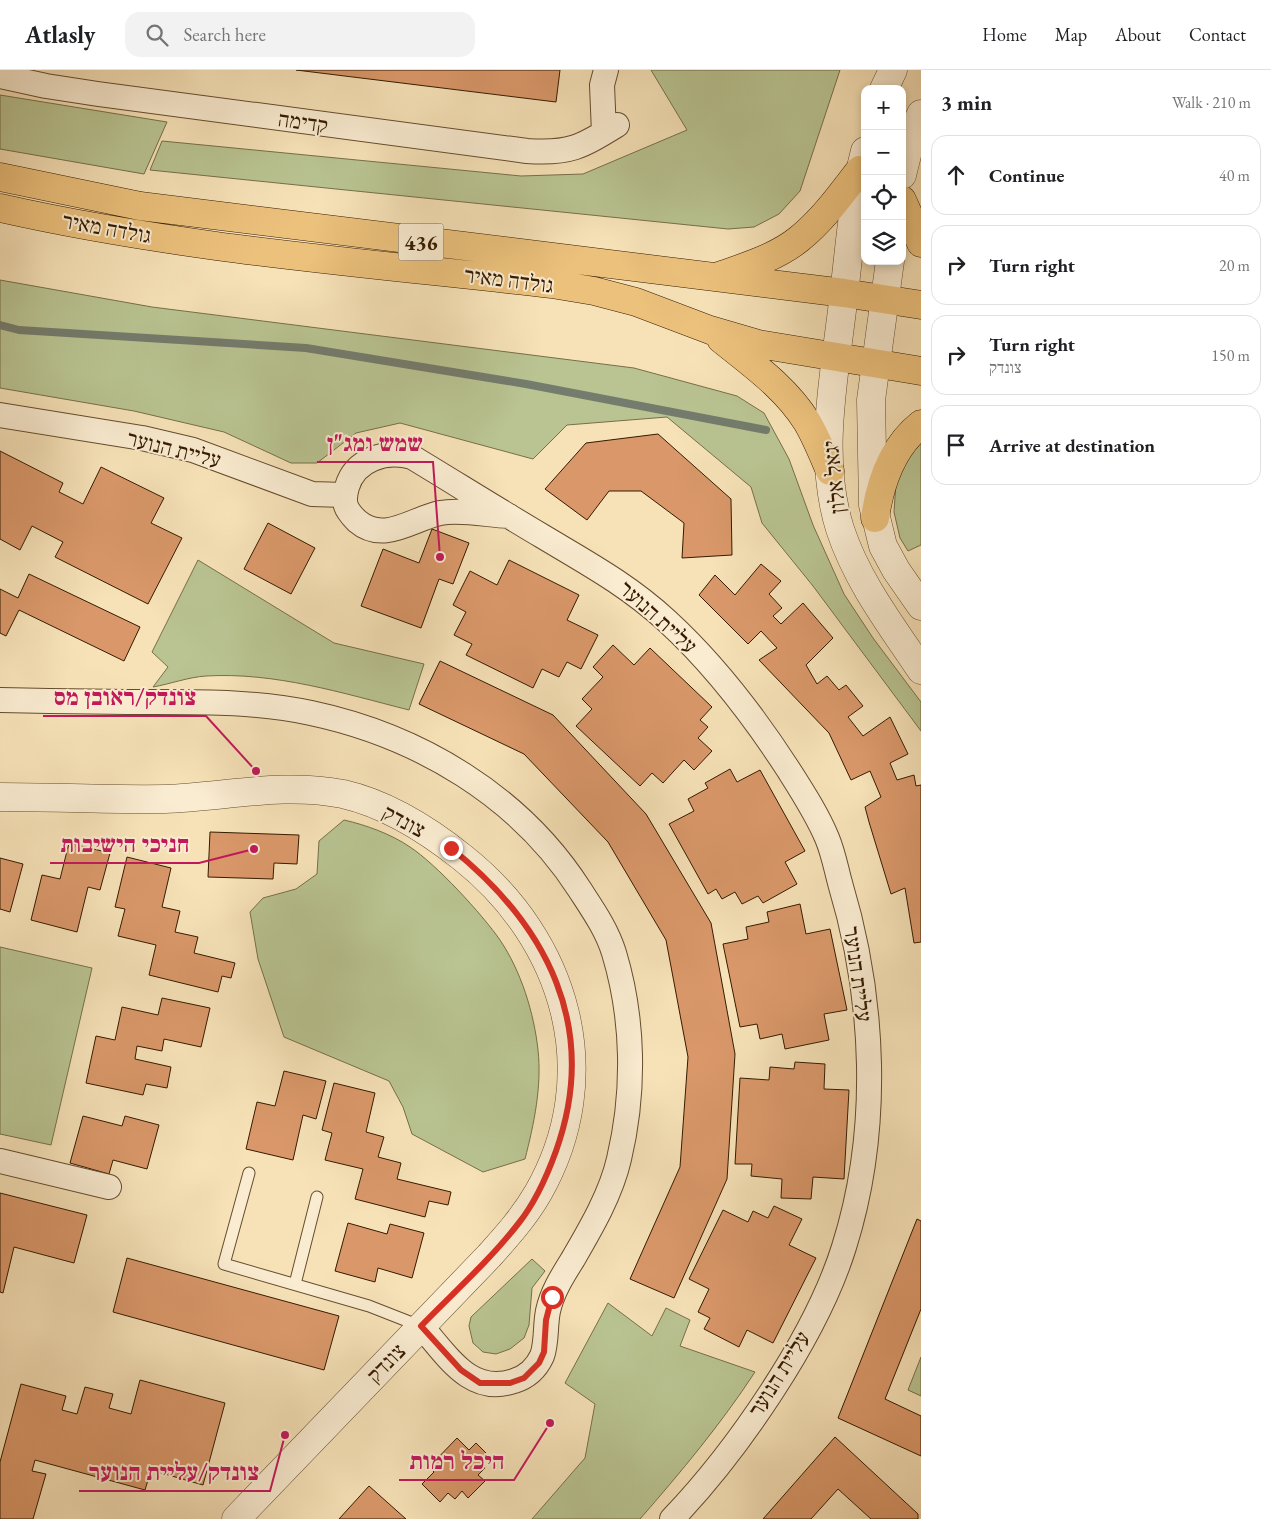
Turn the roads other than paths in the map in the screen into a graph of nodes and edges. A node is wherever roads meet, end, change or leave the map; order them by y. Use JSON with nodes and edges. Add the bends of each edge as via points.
{"nodes":[{"id":1,"x":606,"y":70,"type":"edge"},
{"id":2,"x":893,"y":70,"type":"edge"},
{"id":3,"x":0,"y":76,"type":"edge"},
{"id":4,"x":886,"y":85,"type":"edge"},
{"id":5,"x":921,"y":114,"type":"edge"},
{"id":6,"x":906,"y":159,"type":"edge"},
{"id":7,"x":861,"y":162,"type":"edge"},
{"id":8,"x":861,"y":167,"type":"edge"},
{"id":9,"x":0,"y":178,"type":"edge"},
{"id":10,"x":0,"y":208,"type":"edge"},
{"id":11,"x":906,"y":209,"type":"edge"},
{"id":12,"x":921,"y":243,"type":"edge"},
{"id":13,"x":889,"y":265,"type":"edge"},
{"id":14,"x":714,"y":278,"type":"junction"},
{"id":15,"x":844,"y":293,"type":"junction"},
{"id":16,"x":884,"y":299,"type":"junction"},
{"id":17,"x":921,"y":305,"type":"edge"},
{"id":18,"x":710,"y":330,"type":"junction"},
{"id":19,"x":837,"y":356,"type":"junction"},
{"id":20,"x":875,"y":362,"type":"junction"},
{"id":21,"x":921,"y":371,"type":"edge"},
{"id":22,"x":0,"y":415,"type":"edge"},
{"id":23,"x":921,"y":424,"type":"edge"},
{"id":24,"x":830,"y":471,"type":"junction"},
{"id":25,"x":344,"y":495,"type":"junction"},
{"id":26,"x":509,"y":516,"type":"junction"},
{"id":27,"x":875,"y":518,"type":"junction"},
{"id":28,"x":921,"y":606,"type":"edge"},
{"id":29,"x":921,"y":670,"type":"edge"},
{"id":30,"x":0,"y":700,"type":"edge"},
{"id":31,"x":0,"y":797,"type":"edge"},
{"id":32,"x":0,"y":1161,"type":"edge"},
{"id":33,"x":249,"y":1173,"type":"dead end"},
{"id":34,"x":109,"y":1187,"type":"dead end"},
{"id":35,"x":317,"y":1197,"type":"dead end"},
{"id":36,"x":295,"y":1284,"type":"junction"},
{"id":37,"x":421,"y":1326,"type":"junction"},
{"id":38,"x":236,"y":1519,"type":"edge"},
{"id":39,"x":672,"y":1519,"type":"edge"}],
"edges":[{"from":1,"to":3,"type":"street","name":"קדימה","via":[[602,85],[611,129],[583,146],[556,153],[527,152],[98,94]]},
{"from":2,"to":4,"type":"street"},
{"from":5,"to":6,"type":"street"},
{"from":7,"to":14,"type":"main road","via":[[832,206],[798,241]]},
{"from":8,"to":15,"type":"street","name":"יגאל אלון"},
{"from":9,"to":14,"type":"main road","name":"גולדה מאיר","number":"436","via":[[140,206]]},
{"from":10,"to":18,"type":"main road","name":"גולדה מאיר","number":"436","via":[[103,229],[191,242],[594,291],[636,302]]},
{"from":11,"to":12,"type":"main road"},
{"from":13,"to":16,"type":"street","name":"יגאל אלון"},
{"from":14,"to":15,"type":"main road","name":"גולדה מאיר","number":"436"},
{"from":15,"to":16,"type":"main road","name":"גולדה מאיר","number":"436"},
{"from":15,"to":19,"type":"street","name":"יגאל אלון"},
{"from":16,"to":17,"type":"main road","name":"גולדה מאיר","number":"436"},
{"from":16,"to":20,"type":"street","name":"יגאל אלון"},
{"from":18,"to":19,"type":"main road","name":"גולדה מאיר","number":"436","via":[[758,344]]},
{"from":18,"to":24,"type":"main road","via":[[789,399],[807,422]]},
{"from":19,"to":20,"type":"main road","name":"גולדה מאיר","number":"436"},
{"from":19,"to":24,"type":"street","name":"יגאל אלון","via":[[830,425]]},
{"from":20,"to":21,"type":"main road","name":"גולדה מאיר","number":"436"},
{"from":20,"to":27,"type":"street","name":"יגאל אלון","via":[[871,455]]},
{"from":22,"to":25,"type":"street","name":"עליית הנוער","via":[[142,438],[193,450],[312,494]]},
{"from":23,"to":27,"type":"main road","via":[[899,447],[887,469]]},
{"from":24,"to":29,"type":"street","name":"יגאל אלון","via":[[833,502],[852,560],[866,588]]},
{"from":25,"to":26,"type":"street","name":"עליית הנוער","via":[[353,518],[375,531],[395,530],[440,513]]},
{"from":25,"to":26,"type":"street","name":"עליית הנוער","via":[[360,465],[385,455],[400,454],[412,457]]},
{"from":26,"to":39,"type":"street","name":"עליית הנוער","via":[[615,578],[667,620],[716,670],[760,727],[804,795],[827,839],[857,945],[870,1088],[857,1199],[844,1249],[825,1298],[768,1397]]},
{"from":27,"to":28,"type":"street","name":"יגאל אלון","via":[[883,546]]},
{"from":30,"to":37,"type":"street","via":[[268,704],[352,724],[394,738],[482,785],[545,842],[573,879],[598,917],[613,951],[625,999],[630,1051],[628,1099],[619,1160],[604,1201],[552,1297],[546,1320],[544,1352],[524,1378],[510,1383],[480,1383],[461,1370]]},
{"from":31,"to":37,"type":"street","name":"צונדק","via":[[166,799],[275,789],[316,789],[346,795],[384,808],[444,844],[482,873],[508,903],[532,934],[550,966],[563,1004],[571,1039],[571,1098],[539,1192],[518,1224]]},
{"from":32,"to":34,"type":"street"},
{"from":33,"to":36,"type":"lane","via":[[224,1264]]},
{"from":35,"to":36,"type":"lane"},
{"from":36,"to":37,"type":"lane","via":[[369,1306]]},
{"from":37,"to":38,"type":"street","name":"צונדק"}]}
